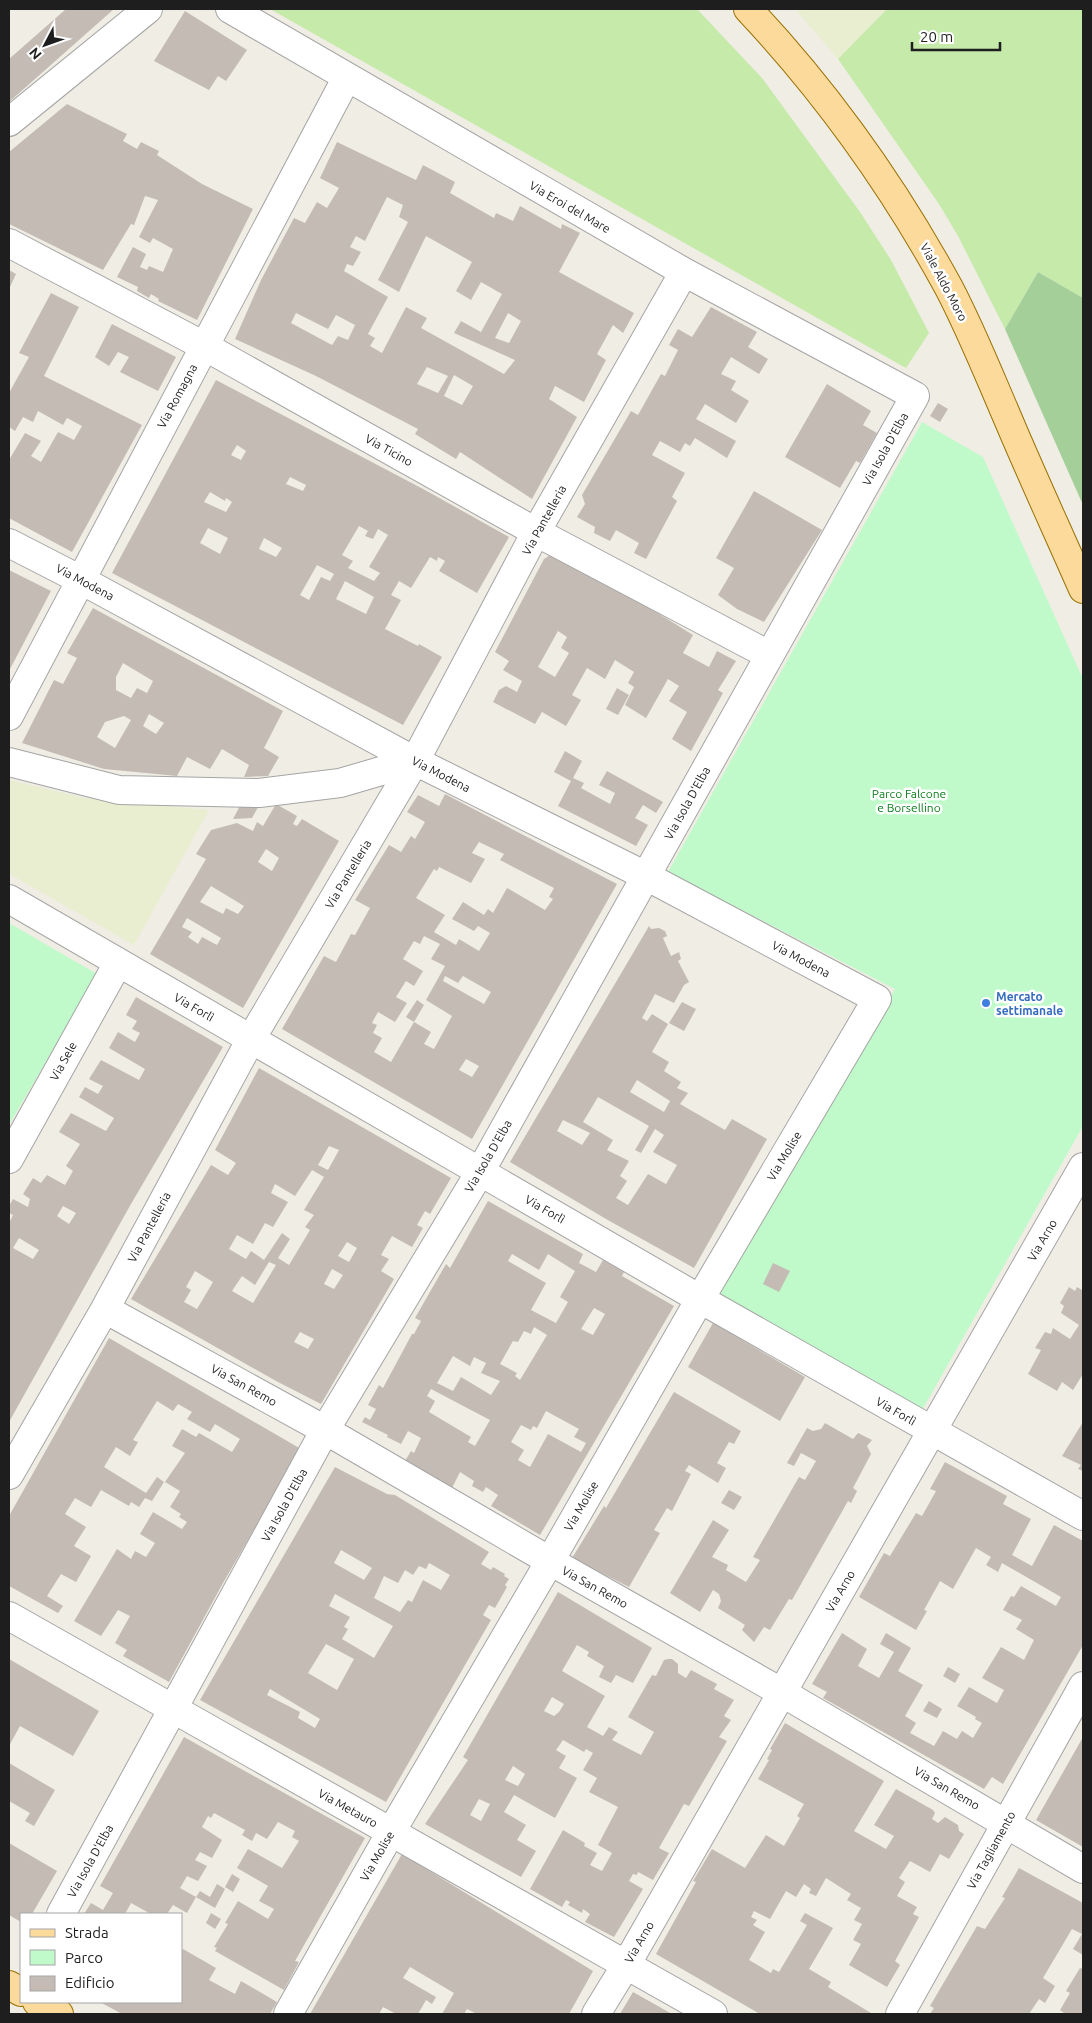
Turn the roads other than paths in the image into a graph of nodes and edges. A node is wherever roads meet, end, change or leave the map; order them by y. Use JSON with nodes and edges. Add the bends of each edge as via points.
{"nodes":[{"id":1,"x":148,"y":9,"type":"edge"},
{"id":2,"x":230,"y":9,"type":"edge"},
{"id":3,"x":748,"y":9,"type":"edge"},
{"id":4,"x":347,"y":78,"type":"junction"},
{"id":5,"x":9,"y":122,"type":"edge"},
{"id":6,"x":9,"y":243,"type":"edge"},
{"id":7,"x":684,"y":272,"type":"junction"},
{"id":8,"x":204,"y":346,"type":"junction"},
{"id":9,"x":914,"y":396,"type":"joint"},
{"id":10,"x":536,"y":532,"type":"junction"},
{"id":11,"x":9,"y":543,"type":"edge"},
{"id":12,"x":81,"y":580,"type":"junction"},
{"id":13,"x":1083,"y":589,"type":"edge"},
{"id":14,"x":769,"y":655,"type":"junction"},
{"id":15,"x":9,"y":716,"type":"edge"},
{"id":16,"x":415,"y":761,"type":"junction"},
{"id":17,"x":9,"y":762,"type":"edge"},
{"id":18,"x":646,"y":876,"type":"junction"},
{"id":19,"x":9,"y":899,"type":"edge"},
{"id":20,"x":118,"y":963,"type":"junction"},
{"id":21,"x":877,"y":999,"type":"joint"},
{"id":22,"x":251,"y":1039,"type":"junction"},
{"id":23,"x":9,"y":1158,"type":"edge"},
{"id":24,"x":1083,"y":1167,"type":"edge"},
{"id":25,"x":480,"y":1172,"type":"junction"},
{"id":26,"x":700,"y":1299,"type":"junction"},
{"id":27,"x":105,"y":1309,"type":"junction"},
{"id":28,"x":325,"y":1430,"type":"junction"},
{"id":29,"x":932,"y":1431,"type":"junction"},
{"id":30,"x":9,"y":1475,"type":"edge"},
{"id":31,"x":1083,"y":1516,"type":"edge"},
{"id":32,"x":550,"y":1561,"type":"junction"},
{"id":33,"x":9,"y":1616,"type":"edge"},
{"id":34,"x":1083,"y":1686,"type":"edge"},
{"id":35,"x":781,"y":1692,"type":"junction"},
{"id":36,"x":172,"y":1709,"type":"junction"},
{"id":37,"x":1006,"y":1823,"type":"junction"},
{"id":38,"x":390,"y":1832,"type":"junction"},
{"id":39,"x":1083,"y":1869,"type":"edge"},
{"id":40,"x":62,"y":1913,"type":"edge"},
{"id":41,"x":626,"y":1965,"type":"junction"},
{"id":42,"x":288,"y":2014,"type":"edge"},
{"id":43,"x":596,"y":2014,"type":"edge"},
{"id":44,"x":713,"y":2014,"type":"edge"},
{"id":45,"x":900,"y":2014,"type":"edge"}],
"edges":[{"from":1,"to":5,"type":"street"},
{"from":2,"to":4,"type":"street","name":"Via Eroi del Mare"},
{"from":3,"to":13,"type":"main road","name":"Viale Aldo Moro","via":[[820,93],[867,155],[924,244],[950,290],[982,359]]},
{"from":4,"to":7,"type":"street","name":"Via Eroi del Mare"},
{"from":4,"to":8,"type":"street","name":"Via Romagna"},
{"from":6,"to":8,"type":"street","name":"Via Ticino"},
{"from":7,"to":9,"type":"street","name":"Via Eroi del Mare"},
{"from":7,"to":10,"type":"street","name":"Via Pantelleria"},
{"from":8,"to":10,"type":"street","name":"Via Ticino"},
{"from":8,"to":12,"type":"street","name":"Via Romagna"},
{"from":9,"to":14,"type":"street","name":"Via Isola D'Elba"},
{"from":10,"to":14,"type":"street","name":"Via Ticino"},
{"from":10,"to":16,"type":"street","name":"Via Pantelleria"},
{"from":11,"to":12,"type":"street","name":"Via Modena"},
{"from":12,"to":15,"type":"street","name":"Via Romagna"},
{"from":12,"to":16,"type":"street","name":"Via Modena"},
{"from":14,"to":18,"type":"street","name":"Via Isola D'Elba"},
{"from":16,"to":17,"type":"street","via":[[340,783],[259,793],[120,790]]},
{"from":16,"to":18,"type":"street","name":"Via Modena"},
{"from":16,"to":22,"type":"street","name":"Via Pantelleria"},
{"from":18,"to":21,"type":"street","name":"Via Modena"},
{"from":18,"to":25,"type":"street","name":"Via Isola D'Elba"},
{"from":19,"to":20,"type":"street","name":"Via Forlì"},
{"from":20,"to":22,"type":"street","name":"Via Forlì"},
{"from":20,"to":23,"type":"street","name":"Via Sele"},
{"from":21,"to":26,"type":"street","name":"Via Molise"},
{"from":22,"to":25,"type":"street","name":"Via Forlì"},
{"from":22,"to":27,"type":"street","name":"Via Pantelleria"},
{"from":24,"to":29,"type":"street","name":"Via Arno"},
{"from":25,"to":26,"type":"street","name":"Via Forlì"},
{"from":25,"to":28,"type":"street","name":"Via Isola D'Elba"},
{"from":26,"to":29,"type":"street","name":"Via Forlì"},
{"from":26,"to":32,"type":"street","name":"Via Molise"},
{"from":27,"to":28,"type":"street","name":"Via San Remo"},
{"from":27,"to":30,"type":"street","name":"Via Pantelleria"},
{"from":28,"to":32,"type":"street","name":"Via San Remo"},
{"from":28,"to":36,"type":"street","name":"Via Isola D'Elba"},
{"from":29,"to":31,"type":"street","name":"Via Forlì"},
{"from":29,"to":35,"type":"street","name":"Via Arno"},
{"from":32,"to":35,"type":"street","name":"Via San Remo"},
{"from":32,"to":38,"type":"street","name":"Via Molise"},
{"from":33,"to":36,"type":"street","name":"Via Metauro"},
{"from":34,"to":37,"type":"street","name":"Via Tagliamento"},
{"from":35,"to":37,"type":"street","name":"Via San Remo"},
{"from":35,"to":41,"type":"street","name":"Via Arno"},
{"from":36,"to":38,"type":"street","name":"Via Metauro"},
{"from":36,"to":40,"type":"street","name":"Via Isola D'Elba"},
{"from":37,"to":39,"type":"street","name":"Via San Remo"},
{"from":37,"to":45,"type":"street","name":"Via Tagliamento"},
{"from":38,"to":41,"type":"street","name":"Via Metauro"},
{"from":38,"to":42,"type":"street","name":"Via Molise"},
{"from":41,"to":43,"type":"street","name":"Via Arno"},
{"from":41,"to":44,"type":"street","name":"Via Metauro"}]}
